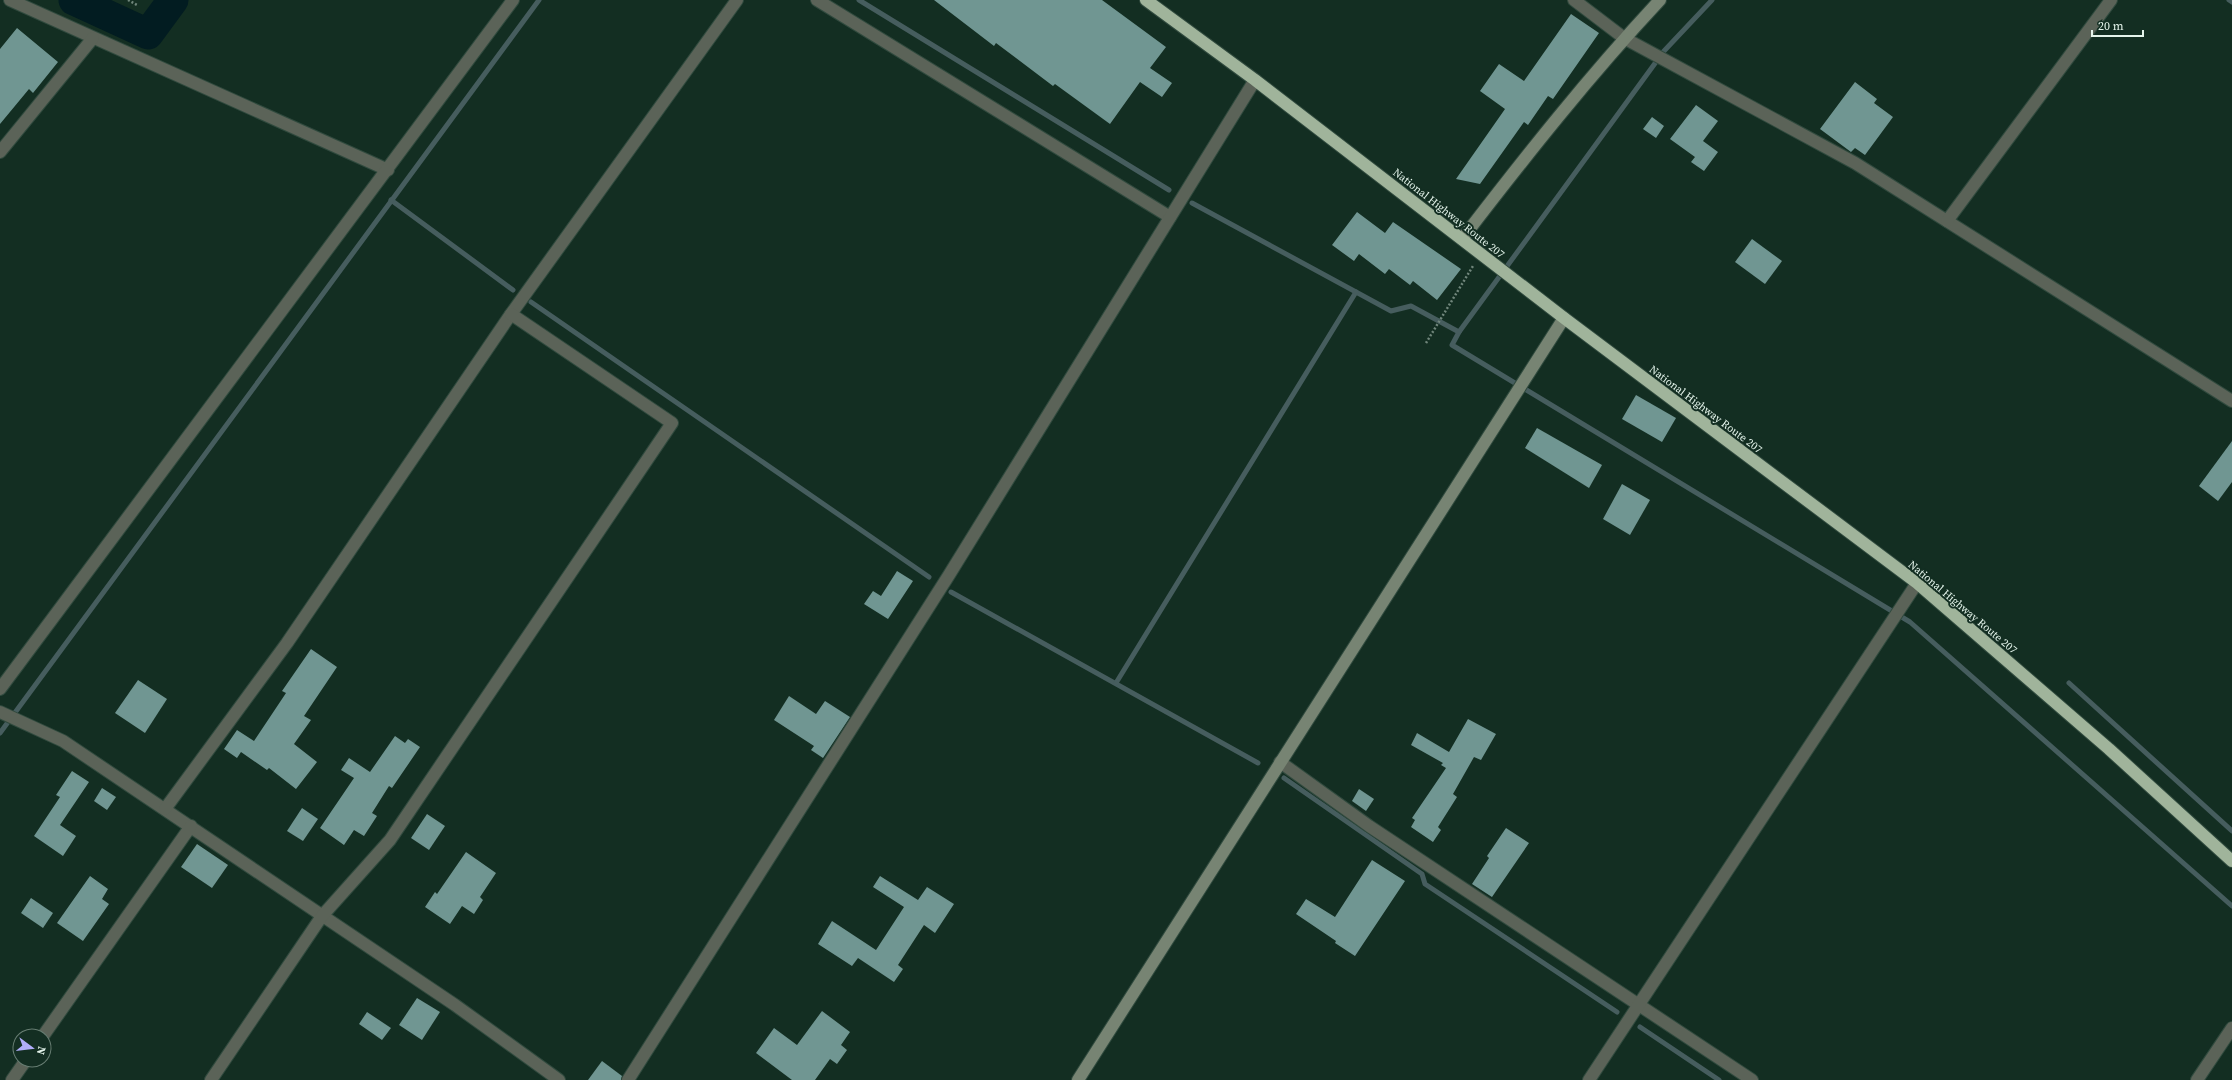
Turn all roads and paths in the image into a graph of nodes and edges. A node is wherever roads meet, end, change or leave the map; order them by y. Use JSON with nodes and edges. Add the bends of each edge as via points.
{"nodes":[{"id":1,"x":10,"y":0,"type":"edge"},
{"id":2,"x":128,"y":0,"type":"edge"},
{"id":3,"x":513,"y":0,"type":"edge"},
{"id":4,"x":737,"y":0,"type":"edge"},
{"id":5,"x":817,"y":0,"type":"edge"},
{"id":6,"x":1146,"y":0,"type":"edge"},
{"id":7,"x":1574,"y":0,"type":"edge"},
{"id":8,"x":1660,"y":0,"type":"edge"},
{"id":9,"x":2111,"y":0,"type":"edge"},
{"id":10,"x":137,"y":5,"type":"dead end"},
{"id":11,"x":93,"y":38,"type":"junction"},
{"id":12,"x":1624,"y":38,"type":"junction"},
{"id":13,"x":1255,"y":80,"type":"junction"},
{"id":14,"x":0,"y":152,"type":"edge"},
{"id":15,"x":388,"y":170,"type":"junction"},
{"id":16,"x":1170,"y":217,"type":"junction"},
{"id":17,"x":1947,"y":221,"type":"junction"},
{"id":18,"x":1462,"y":239,"type":"junction"},
{"id":19,"x":1480,"y":253,"type":"junction"},
{"id":20,"x":511,"y":314,"type":"junction"},
{"id":21,"x":1564,"y":318,"type":"junction"},
{"id":22,"x":1426,"y":343,"type":"dead end"},
{"id":23,"x":2232,"y":401,"type":"edge"},
{"id":24,"x":1917,"y":583,"type":"junction"},
{"id":25,"x":0,"y":689,"type":"edge"},
{"id":26,"x":1,"y":713,"type":"edge"},
{"id":27,"x":1280,"y":762,"type":"junction"},
{"id":28,"x":165,"y":809,"type":"junction"},
{"id":29,"x":191,"y":826,"type":"junction"},
{"id":30,"x":2232,"y":861,"type":"edge"},
{"id":31,"x":322,"y":916,"type":"junction"},
{"id":32,"x":1639,"y":1005,"type":"junction"},
{"id":33,"x":49,"y":1028,"type":"edge"},
{"id":34,"x":2232,"y":1028,"type":"edge"},
{"id":35,"x":20,"y":1068,"type":"edge"},
{"id":36,"x":12,"y":1080,"type":"edge"},
{"id":37,"x":211,"y":1080,"type":"edge"},
{"id":38,"x":559,"y":1080,"type":"edge"},
{"id":39,"x":628,"y":1080,"type":"edge"},
{"id":40,"x":1078,"y":1080,"type":"edge"},
{"id":41,"x":1589,"y":1080,"type":"edge"},
{"id":42,"x":1752,"y":1080,"type":"edge"},
{"id":43,"x":2197,"y":1080,"type":"edge"}],
"edges":[{"from":1,"to":11,"type":"street"},
{"from":2,"to":10,"type":"path"},
{"from":3,"to":15,"type":"street"},
{"from":4,"to":20,"type":"street"},
{"from":5,"to":16,"type":"street"},
{"from":6,"to":13,"type":"highway","name":"National Highway Route 207"},
{"from":7,"to":12,"type":"street"},
{"from":8,"to":12,"type":"street"},
{"from":9,"to":17,"type":"street"},
{"from":11,"to":14,"type":"street"},
{"from":11,"to":15,"type":"street"},
{"from":12,"to":17,"type":"street","via":[[1855,163]]},
{"from":12,"to":18,"type":"street","via":[[1538,141]]},
{"from":13,"to":16,"type":"street"},
{"from":13,"to":18,"type":"highway","name":"National Highway Route 207"},
{"from":15,"to":25,"type":"street"},
{"from":16,"to":39,"type":"street","via":[[949,575]]},
{"from":17,"to":23,"type":"street"},
{"from":18,"to":19,"type":"highway","name":"National Highway Route 207"},
{"from":19,"to":21,"type":"highway","name":"National Highway Route 207"},
{"from":19,"to":22,"type":"path"},
{"from":20,"to":28,"type":"street","via":[[288,643]]},
{"from":20,"to":31,"type":"street","via":[[672,423],[390,840]]},
{"from":21,"to":24,"type":"highway","name":"National Highway Route 207"},
{"from":21,"to":27,"type":"street"},
{"from":24,"to":30,"type":"highway","name":"National Highway Route 207"},
{"from":24,"to":32,"type":"street"},
{"from":26,"to":28,"type":"street","via":[[63,741]]},
{"from":27,"to":32,"type":"street","via":[[1369,826]]},
{"from":27,"to":40,"type":"street"},
{"from":28,"to":29,"type":"street"},
{"from":29,"to":31,"type":"street"},
{"from":29,"to":33,"type":"street"},
{"from":31,"to":37,"type":"street"},
{"from":31,"to":38,"type":"street","via":[[455,1005]]},
{"from":32,"to":41,"type":"street"},
{"from":32,"to":42,"type":"street"},
{"from":34,"to":43,"type":"street"},
{"from":35,"to":36,"type":"street"}]}
